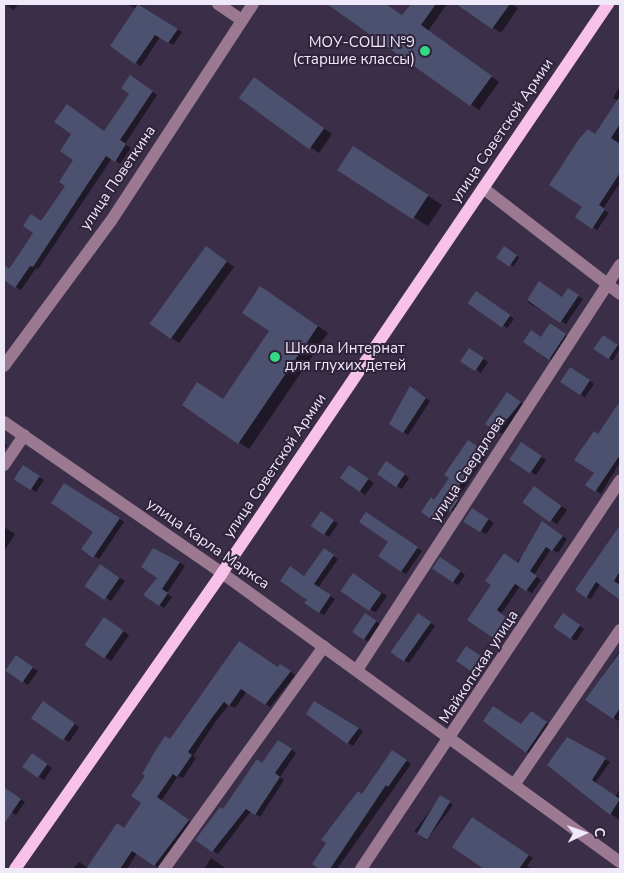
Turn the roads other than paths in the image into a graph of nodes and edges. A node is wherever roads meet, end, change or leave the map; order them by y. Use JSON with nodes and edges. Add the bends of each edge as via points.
{"nodes":[{"id":1,"x":218,"y":4,"type":"edge"},
{"id":2,"x":253,"y":4,"type":"edge"},
{"id":3,"x":608,"y":4,"type":"edge"},
{"id":4,"x":242,"y":20,"type":"junction"},
{"id":5,"x":483,"y":188,"type":"junction"},
{"id":6,"x":620,"y":265,"type":"edge"},
{"id":7,"x":607,"y":284,"type":"junction"},
{"id":8,"x":620,"y":294,"type":"edge"},
{"id":9,"x":4,"y":366,"type":"edge"},
{"id":10,"x":4,"y":422,"type":"edge"},
{"id":11,"x":24,"y":435,"type":"junction"},
{"id":12,"x":4,"y":465,"type":"edge"},
{"id":13,"x":620,"y":481,"type":"edge"},
{"id":14,"x":222,"y":573,"type":"junction"},
{"id":15,"x":620,"y":630,"type":"edge"},
{"id":16,"x":324,"y":646,"type":"junction"},
{"id":17,"x":357,"y":670,"type":"junction"},
{"id":18,"x":451,"y":739,"type":"junction"},
{"id":19,"x":514,"y":785,"type":"junction"},
{"id":20,"x":620,"y":862,"type":"edge"},
{"id":21,"x":15,"y":869,"type":"edge"},
{"id":22,"x":164,"y":869,"type":"edge"},
{"id":23,"x":361,"y":869,"type":"edge"}],
"edges":[{"from":1,"to":4,"type":"street"},
{"from":2,"to":4,"type":"street","name":"улица Поветкина"},
{"from":3,"to":5,"type":"main road","name":"улица Советской Армии"},
{"from":4,"to":9,"type":"street","name":"улица Поветкина","via":[[110,221]]},
{"from":5,"to":7,"type":"street"},
{"from":5,"to":14,"type":"main road","name":"улица Советской Армии"},
{"from":6,"to":7,"type":"street","name":"улица Свердлова"},
{"from":7,"to":8,"type":"street"},
{"from":7,"to":17,"type":"street","name":"улица Свердлова"},
{"from":10,"to":11,"type":"street","name":"улица Карла Маркса"},
{"from":11,"to":12,"type":"street"},
{"from":11,"to":14,"type":"street","name":"улица Карла Маркса"},
{"from":13,"to":18,"type":"street","name":"Майкопская улица"},
{"from":14,"to":16,"type":"street","name":"улица Карла Маркса"},
{"from":14,"to":21,"type":"main road","name":"улица Советской Армии"},
{"from":15,"to":19,"type":"street"},
{"from":16,"to":17,"type":"street","name":"улица Карла Маркса"},
{"from":16,"to":22,"type":"street"},
{"from":17,"to":18,"type":"street","name":"улица Карла Маркса"},
{"from":18,"to":19,"type":"street","name":"улица Карла Маркса"},
{"from":18,"to":23,"type":"street","name":"Майкопская улица"},
{"from":19,"to":20,"type":"street","name":"улица Карла Маркса"}]}
